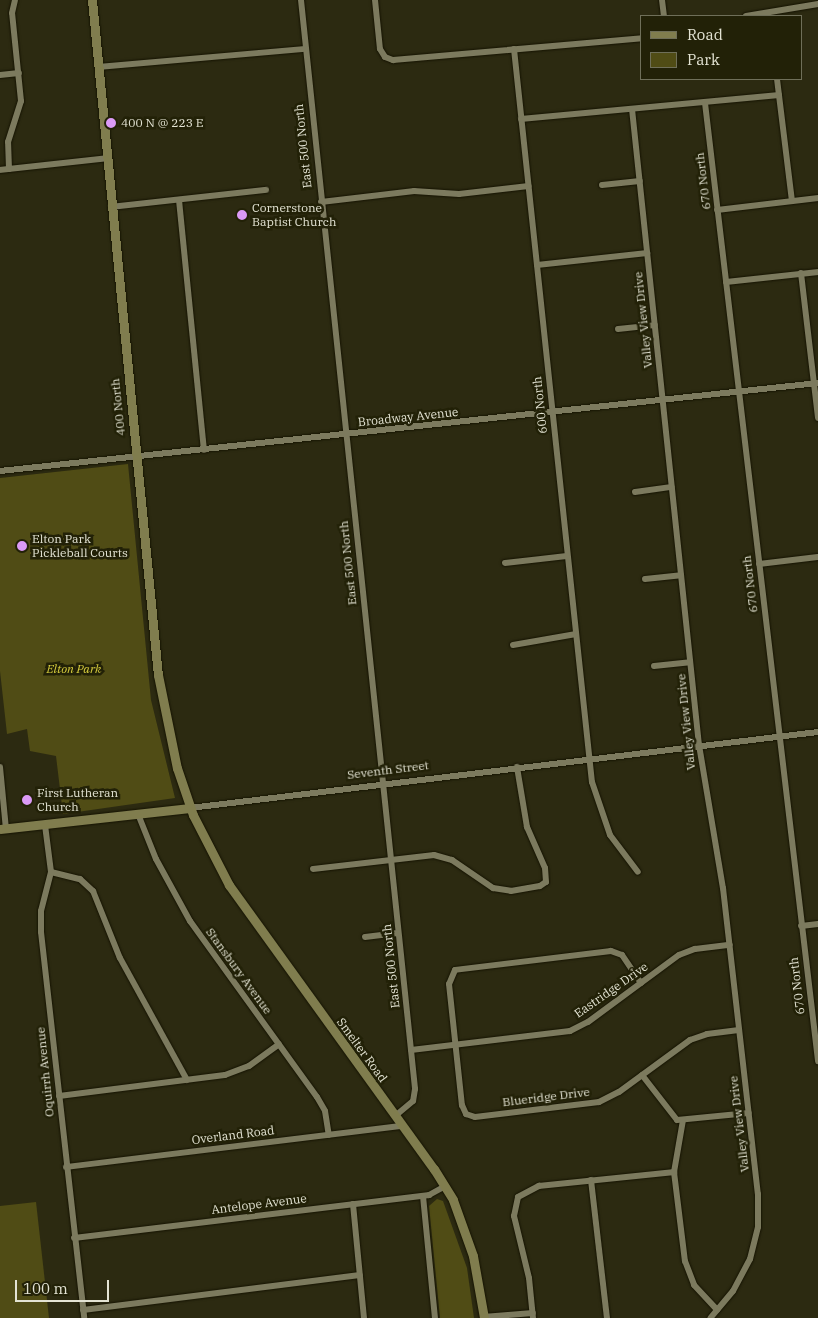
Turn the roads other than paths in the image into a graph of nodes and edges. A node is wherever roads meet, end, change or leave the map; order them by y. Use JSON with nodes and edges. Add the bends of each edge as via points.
{"nodes":[{"id":1,"x":15,"y":0,"type":"edge"},
{"id":2,"x":92,"y":0,"type":"edge"},
{"id":3,"x":301,"y":0,"type":"edge"},
{"id":4,"x":375,"y":0,"type":"edge"},
{"id":5,"x":662,"y":0,"type":"edge"},
{"id":6,"x":818,"y":4,"type":"edge"},
{"id":7,"x":770,"y":14,"type":"edge"},
{"id":8,"x":664,"y":15,"type":"edge"},
{"id":9,"x":640,"y":38,"type":"edge"},
{"id":10,"x":305,"y":49,"type":"junction"},
{"id":11,"x":514,"y":49,"type":"junction"},
{"id":12,"x":98,"y":67,"type":"junction"},
{"id":13,"x":19,"y":73,"type":"junction"},
{"id":14,"x":0,"y":75,"type":"edge"},
{"id":15,"x":777,"y":80,"type":"edge"},
{"id":16,"x":779,"y":95,"type":"junction"},
{"id":17,"x":705,"y":103,"type":"junction"},
{"id":18,"x":632,"y":109,"type":"junction"},
{"id":19,"x":522,"y":119,"type":"junction"},
{"id":20,"x":108,"y":158,"type":"junction"},
{"id":21,"x":9,"y":169,"type":"junction"},
{"id":22,"x":0,"y":170,"type":"edge"},
{"id":23,"x":640,"y":181,"type":"junction"},
{"id":24,"x":602,"y":185,"type":"dead end"},
{"id":25,"x":528,"y":186,"type":"junction"},
{"id":26,"x":266,"y":190,"type":"dead end"},
{"id":27,"x":818,"y":198,"type":"edge"},
{"id":28,"x":179,"y":200,"type":"junction"},
{"id":29,"x":321,"y":202,"type":"junction"},
{"id":30,"x":792,"y":202,"type":"junction"},
{"id":31,"x":111,"y":207,"type":"junction"},
{"id":32,"x":717,"y":210,"type":"junction"},
{"id":33,"x":647,"y":253,"type":"junction"},
{"id":34,"x":537,"y":265,"type":"junction"},
{"id":35,"x":818,"y":272,"type":"edge"},
{"id":36,"x":801,"y":274,"type":"junction"},
{"id":37,"x":726,"y":282,"type":"junction"},
{"id":38,"x":655,"y":325,"type":"junction"},
{"id":39,"x":618,"y":329,"type":"dead end"},
{"id":40,"x":816,"y":384,"type":"edge"},
{"id":41,"x":739,"y":393,"type":"junction"},
{"id":42,"x":663,"y":402,"type":"junction"},
{"id":43,"x":552,"y":413,"type":"junction"},
{"id":44,"x":818,"y":418,"type":"edge"},
{"id":45,"x":346,"y":435,"type":"junction"},
{"id":46,"x":204,"y":450,"type":"junction"},
{"id":47,"x":135,"y":457,"type":"junction"},
{"id":48,"x":0,"y":471,"type":"edge"},
{"id":49,"x":672,"y":488,"type":"junction"},
{"id":50,"x":635,"y":492,"type":"dead end"},
{"id":51,"x":567,"y":556,"type":"junction"},
{"id":52,"x":818,"y":557,"type":"edge"},
{"id":53,"x":504,"y":563,"type":"dead end"},
{"id":54,"x":759,"y":564,"type":"junction"},
{"id":55,"x":681,"y":575,"type":"junction"},
{"id":56,"x":644,"y":579,"type":"dead end"},
{"id":57,"x":576,"y":634,"type":"junction"},
{"id":58,"x":513,"y":645,"type":"dead end"},
{"id":59,"x":690,"y":662,"type":"junction"},
{"id":60,"x":654,"y":666,"type":"dead end"},
{"id":61,"x":818,"y":732,"type":"edge"},
{"id":62,"x":779,"y":736,"type":"junction"},
{"id":63,"x":699,"y":745,"type":"junction"},
{"id":64,"x":589,"y":758,"type":"junction"},
{"id":65,"x":0,"y":767,"type":"edge"},
{"id":66,"x":517,"y":767,"type":"junction"},
{"id":67,"x":0,"y":772,"type":"edge"},
{"id":68,"x":382,"y":783,"type":"junction"},
{"id":69,"x":190,"y":808,"type":"junction"},
{"id":70,"x":138,"y":814,"type":"junction"},
{"id":71,"x":45,"y":825,"type":"junction"},
{"id":72,"x":3,"y":829,"type":"edge"},
{"id":73,"x":390,"y":858,"type":"junction"},
{"id":74,"x":313,"y":869,"type":"dead end"},
{"id":75,"x":51,"y":872,"type":"junction"},
{"id":76,"x":638,"y":872,"type":"dead end"},
{"id":77,"x":818,"y":924,"type":"edge"},
{"id":78,"x":801,"y":926,"type":"junction"},
{"id":79,"x":398,"y":933,"type":"junction"},
{"id":80,"x":365,"y":937,"type":"dead end"},
{"id":81,"x":730,"y":945,"type":"junction"},
{"id":82,"x":641,"y":983,"type":"junction"},
{"id":83,"x":739,"y":1030,"type":"junction"},
{"id":84,"x":279,"y":1044,"type":"junction"},
{"id":85,"x":456,"y":1045,"type":"junction"},
{"id":86,"x":411,"y":1050,"type":"junction"},
{"id":87,"x":818,"y":1061,"type":"edge"},
{"id":88,"x":642,"y":1075,"type":"junction"},
{"id":89,"x":187,"y":1080,"type":"junction"},
{"id":90,"x":59,"y":1096,"type":"junction"},
{"id":91,"x":749,"y":1113,"type":"junction"},
{"id":92,"x":395,"y":1116,"type":"junction"},
{"id":93,"x":683,"y":1120,"type":"junction"},
{"id":94,"x":402,"y":1126,"type":"junction"},
{"id":95,"x":329,"y":1135,"type":"junction"},
{"id":96,"x":66,"y":1167,"type":"junction"},
{"id":97,"x":674,"y":1172,"type":"junction"},
{"id":98,"x":591,"y":1180,"type":"junction"},
{"id":99,"x":445,"y":1186,"type":"junction"},
{"id":100,"x":423,"y":1196,"type":"junction"},
{"id":101,"x":353,"y":1204,"type":"junction"},
{"id":102,"x":74,"y":1238,"type":"junction"},
{"id":103,"x":360,"y":1275,"type":"junction"},
{"id":104,"x":83,"y":1310,"type":"junction"},
{"id":105,"x":717,"y":1310,"type":"junction"},
{"id":106,"x":533,"y":1316,"type":"edge"},
{"id":107,"x":84,"y":1318,"type":"edge"},
{"id":108,"x":364,"y":1318,"type":"edge"},
{"id":109,"x":435,"y":1318,"type":"edge"},
{"id":110,"x":484,"y":1318,"type":"edge"},
{"id":111,"x":607,"y":1318,"type":"edge"},
{"id":112,"x":710,"y":1318,"type":"edge"}],
"edges":[{"from":1,"to":13,"type":"street","via":[[12,13]]},
{"from":2,"to":12,"type":"street","name":"400 North"},
{"from":3,"to":10,"type":"street","name":"East 500 North"},
{"from":4,"to":11,"type":"street","via":[[380,49],[385,57],[393,60]]},
{"from":5,"to":8,"type":"street"},
{"from":6,"to":7,"type":"street"},
{"from":9,"to":11,"type":"street"},
{"from":10,"to":12,"type":"street"},
{"from":10,"to":29,"type":"street","name":"East 500 North"},
{"from":11,"to":19,"type":"street","name":"600 North"},
{"from":12,"to":20,"type":"street","name":"400 North"},
{"from":13,"to":14,"type":"street"},
{"from":13,"to":21,"type":"street","via":[[21,101],[8,142]]},
{"from":15,"to":16,"type":"street"},
{"from":16,"to":17,"type":"street"},
{"from":16,"to":30,"type":"street"},
{"from":17,"to":18,"type":"street"},
{"from":17,"to":32,"type":"street","name":"670 North"},
{"from":18,"to":19,"type":"street"},
{"from":18,"to":23,"type":"street","name":"Valley View Drive"},
{"from":19,"to":25,"type":"street","name":"600 North"},
{"from":20,"to":21,"type":"street"},
{"from":20,"to":31,"type":"street","name":"400 North"},
{"from":21,"to":22,"type":"street"},
{"from":23,"to":24,"type":"street"},
{"from":23,"to":33,"type":"street","name":"Valley View Drive"},
{"from":25,"to":29,"type":"street","via":[[459,194],[414,191]]},
{"from":25,"to":34,"type":"street","name":"600 North"},
{"from":26,"to":28,"type":"street"},
{"from":27,"to":30,"type":"street"},
{"from":28,"to":31,"type":"street"},
{"from":28,"to":46,"type":"street"},
{"from":29,"to":45,"type":"street","name":"East 500 North"},
{"from":30,"to":32,"type":"street"},
{"from":31,"to":47,"type":"street","name":"400 North"},
{"from":32,"to":37,"type":"street","name":"670 North"},
{"from":33,"to":34,"type":"street"},
{"from":33,"to":38,"type":"street","name":"Valley View Drive"},
{"from":34,"to":43,"type":"street","name":"600 North"},
{"from":35,"to":36,"type":"street"},
{"from":36,"to":37,"type":"street"},
{"from":36,"to":40,"type":"street"},
{"from":37,"to":41,"type":"street","name":"670 North"},
{"from":38,"to":39,"type":"street"},
{"from":38,"to":42,"type":"street","name":"Valley View Drive"},
{"from":40,"to":41,"type":"street","name":"Broadway Avenue"},
{"from":40,"to":44,"type":"street"},
{"from":41,"to":42,"type":"street","name":"Broadway Avenue"},
{"from":41,"to":54,"type":"street","name":"670 North"},
{"from":42,"to":43,"type":"street","name":"Broadway Avenue"},
{"from":42,"to":49,"type":"street","name":"Valley View Drive"},
{"from":43,"to":45,"type":"street","name":"Broadway Avenue"},
{"from":43,"to":51,"type":"street","name":"600 North"},
{"from":45,"to":46,"type":"street","name":"Broadway Avenue"},
{"from":45,"to":68,"type":"street","name":"East 500 North"},
{"from":46,"to":47,"type":"street","name":"Broadway Avenue"},
{"from":47,"to":48,"type":"street","name":"Broadway Avenue"},
{"from":47,"to":69,"type":"street","name":"400 North","via":[[161,699]]},
{"from":49,"to":50,"type":"street"},
{"from":49,"to":55,"type":"street","name":"Valley View Drive"},
{"from":51,"to":53,"type":"street"},
{"from":51,"to":57,"type":"street","name":"600 North"},
{"from":52,"to":54,"type":"street"},
{"from":54,"to":62,"type":"street","name":"670 North"},
{"from":55,"to":56,"type":"street"},
{"from":55,"to":59,"type":"street","name":"Valley View Drive"},
{"from":57,"to":58,"type":"street"},
{"from":57,"to":64,"type":"street","name":"600 North"},
{"from":59,"to":60,"type":"street"},
{"from":59,"to":63,"type":"street","name":"Valley View Drive"},
{"from":61,"to":62,"type":"street","name":"Seventh Street"},
{"from":62,"to":63,"type":"street","name":"Seventh Street"},
{"from":62,"to":78,"type":"street","name":"670 North"},
{"from":63,"to":64,"type":"street","name":"Seventh Street"},
{"from":63,"to":81,"type":"street","name":"Valley View Drive"},
{"from":64,"to":66,"type":"street","name":"Seventh Street"},
{"from":64,"to":76,"type":"street","name":"600 North","via":[[594,793],[605,825]]},
{"from":65,"to":67,"type":"street"},
{"from":66,"to":68,"type":"street","name":"Seventh Street"},
{"from":66,"to":73,"type":"street","via":[[526,827],[544,868],[546,882],[533,889],[499,890],[480,883],[458,864],[440,856]]},
{"from":67,"to":72,"type":"street"},
{"from":68,"to":69,"type":"street","name":"Seventh Street"},
{"from":68,"to":73,"type":"street","name":"East 500 North"},
{"from":69,"to":70,"type":"street","name":"Seventh Street"},
{"from":69,"to":92,"type":"street","name":"Smelter Road","via":[[212,855],[250,919]]},
{"from":70,"to":71,"type":"street","name":"Seventh Street"},
{"from":70,"to":84,"type":"street","name":"Stansbury Avenue","via":[[156,859],[190,921]]},
{"from":71,"to":72,"type":"street","name":"Seventh Street"},
{"from":71,"to":75,"type":"street","name":"Oquirrh Avenue"},
{"from":73,"to":74,"type":"street"},
{"from":73,"to":79,"type":"street","name":"East 500 North"},
{"from":75,"to":89,"type":"street","via":[[75,877],[89,885],[120,958]]},
{"from":75,"to":90,"type":"street","name":"Oquirrh Avenue","via":[[40,922]]},
{"from":77,"to":78,"type":"street"},
{"from":78,"to":87,"type":"street","name":"670 North"},
{"from":79,"to":80,"type":"street"},
{"from":79,"to":86,"type":"street","name":"East 500 North"},
{"from":81,"to":82,"type":"street","name":"Eastridge Drive","via":[[684,952]]},
{"from":81,"to":83,"type":"street","name":"Valley View Drive"},
{"from":82,"to":85,"type":"street","name":"Eastridge Drive","via":[[588,1022],[570,1031]]},
{"from":82,"to":85,"type":"street","via":[[622,955],[611,951],[455,970],[449,984]]},
{"from":83,"to":88,"type":"street","name":"Blueridge Drive","via":[[696,1038]]},
{"from":83,"to":91,"type":"street","name":"Valley View Drive"},
{"from":84,"to":89,"type":"street","via":[[237,1072]]},
{"from":84,"to":95,"type":"street","name":"Stansbury Avenue","via":[[320,1101]]},
{"from":85,"to":86,"type":"street","name":"Eastridge Drive"},
{"from":85,"to":88,"type":"street","name":"Blueridge Drive","via":[[462,1105],[466,1114],[475,1118],[594,1103],[614,1095]]},
{"from":86,"to":92,"type":"street","name":"East 500 North","via":[[415,1096]]},
{"from":88,"to":93,"type":"street","via":[[672,1116]]},
{"from":89,"to":90,"type":"street"},
{"from":90,"to":96,"type":"street","name":"Oquirrh Avenue"},
{"from":91,"to":93,"type":"street"},
{"from":91,"to":105,"type":"street","name":"Valley View Drive","via":[[759,1200],[757,1233],[745,1270]]},
{"from":92,"to":94,"type":"street","name":"Smelter Road"},
{"from":93,"to":97,"type":"street"},
{"from":94,"to":95,"type":"street","name":"Overland Road"},
{"from":94,"to":99,"type":"street","name":"Smelter Road"},
{"from":95,"to":96,"type":"street","name":"Overland Road"},
{"from":96,"to":102,"type":"street","name":"Oquirrh Avenue"},
{"from":97,"to":98,"type":"street"},
{"from":97,"to":105,"type":"street","via":[[687,1272],[694,1286]]},
{"from":98,"to":106,"type":"street","via":[[539,1186],[518,1197],[514,1216],[526,1262]]},
{"from":98,"to":111,"type":"street"},
{"from":99,"to":100,"type":"street","name":"Antelope Avenue"},
{"from":99,"to":110,"type":"street","name":"Smelter Road","via":[[464,1226],[473,1256]]},
{"from":100,"to":101,"type":"street","name":"Antelope Avenue"},
{"from":100,"to":109,"type":"street"},
{"from":101,"to":102,"type":"street","name":"Antelope Avenue"},
{"from":101,"to":103,"type":"street"},
{"from":102,"to":104,"type":"street","name":"Oquirrh Avenue"},
{"from":103,"to":104,"type":"street"},
{"from":103,"to":108,"type":"street"},
{"from":104,"to":107,"type":"street","name":"Oquirrh Avenue"},
{"from":105,"to":112,"type":"street","name":"Valley View Drive"},
{"from":106,"to":110,"type":"street"}]}
